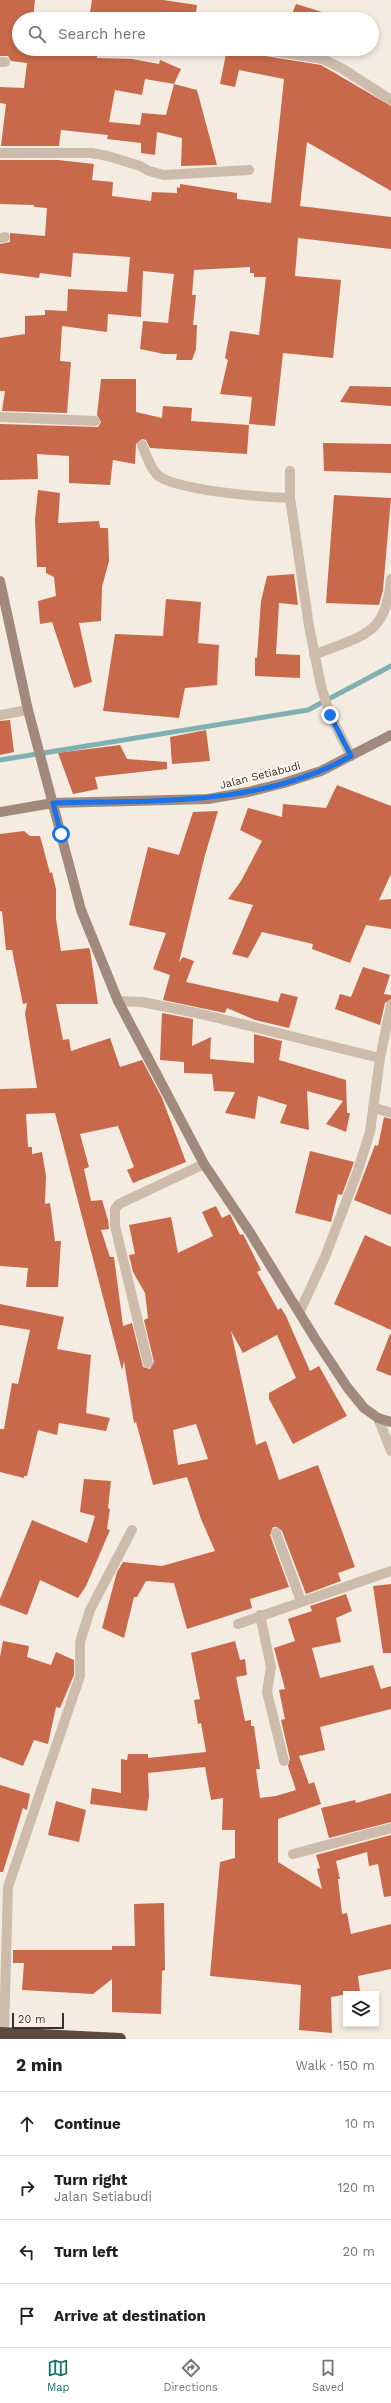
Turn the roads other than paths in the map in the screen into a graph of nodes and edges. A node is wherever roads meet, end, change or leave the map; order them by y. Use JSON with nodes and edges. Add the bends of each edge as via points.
{"nodes":[{"id":1,"x":304,"y":56,"type":"edge"},
{"id":2,"x":391,"y":100,"type":"edge"},
{"id":3,"x":0,"y":153,"type":"edge"},
{"id":4,"x":249,"y":170,"type":"dead end"},
{"id":5,"x":0,"y":417,"type":"edge"},
{"id":6,"x":94,"y":421,"type":"dead end"},
{"id":7,"x":142,"y":445,"type":"dead end"},
{"id":8,"x":290,"y":471,"type":"dead end"},
{"id":9,"x":290,"y":498,"type":"junction"},
{"id":10,"x":391,"y":579,"type":"edge"},
{"id":11,"x":0,"y":581,"type":"edge"},
{"id":12,"x":314,"y":654,"type":"junction"},
{"id":13,"x":28,"y":710,"type":"junction"},
{"id":14,"x":0,"y":715,"type":"edge"},
{"id":15,"x":391,"y":736,"type":"edge"},
{"id":16,"x":351,"y":756,"type":"junction"},
{"id":17,"x":53,"y":803,"type":"junction"},
{"id":18,"x":0,"y":812,"type":"edge"},
{"id":19,"x":118,"y":1001,"type":"junction"},
{"id":20,"x":391,"y":1005,"type":"edge"},
{"id":21,"x":380,"y":1058,"type":"junction"},
{"id":22,"x":374,"y":1107,"type":"junction"},
{"id":23,"x":391,"y":1113,"type":"edge"},
{"id":24,"x":204,"y":1164,"type":"junction"},
{"id":25,"x":300,"y":1311,"type":"junction"},
{"id":26,"x":148,"y":1363,"type":"dead end"},
{"id":27,"x":378,"y":1418,"type":"junction"},
{"id":28,"x":391,"y":1422,"type":"edge"},
{"id":29,"x":391,"y":1451,"type":"edge"},
{"id":30,"x":132,"y":1530,"type":"dead end"},
{"id":31,"x":276,"y":1533,"type":"dead end"},
{"id":32,"x":391,"y":1571,"type":"edge"},
{"id":33,"x":302,"y":1601,"type":"junction"},
{"id":34,"x":260,"y":1615,"type":"junction"},
{"id":35,"x":238,"y":1624,"type":"dead end"},
{"id":36,"x":284,"y":1762,"type":"dead end"},
{"id":37,"x":391,"y":1828,"type":"edge"},
{"id":38,"x":293,"y":1854,"type":"dead end"},
{"id":39,"x":4,"y":1884,"type":"edge"},
{"id":40,"x":2,"y":2033,"type":"edge"},
{"id":41,"x":120,"y":2039,"type":"edge"}],
"edges":[{"from":1,"to":2,"type":"street","via":[[323,59],[343,69]]},
{"from":3,"to":4,"type":"street","via":[[91,153],[108,156],[164,175]]},
{"from":5,"to":6,"type":"street"},
{"from":7,"to":9,"type":"street","via":[[156,472],[167,479],[236,493]]},
{"from":8,"to":9,"type":"street"},
{"from":9,"to":12,"type":"street"},
{"from":10,"to":12,"type":"street","via":[[384,616],[380,622],[369,632]]},
{"from":11,"to":13,"type":"street"},
{"from":12,"to":16,"type":"street","via":[[330,715]]},
{"from":13,"to":14,"type":"street"},
{"from":13,"to":17,"type":"street"},
{"from":15,"to":16,"type":"street","name":"Jalan Setiabudi"},
{"from":16,"to":17,"type":"street","name":"Jalan Setiabudi","via":[[321,771],[284,783],[208,799]]},
{"from":17,"to":18,"type":"street","name":"Jalan Setiabudi"},
{"from":17,"to":19,"type":"street","via":[[81,910]]},
{"from":19,"to":21,"type":"street","via":[[142,1002],[201,1014]]},
{"from":19,"to":24,"type":"street"},
{"from":20,"to":21,"type":"street"},
{"from":21,"to":22,"type":"street"},
{"from":22,"to":23,"type":"street"},
{"from":22,"to":25,"type":"street","via":[[370,1132],[357,1174],[325,1257]]},
{"from":24,"to":25,"type":"street"},
{"from":24,"to":26,"type":"street","via":[[119,1204],[115,1209],[115,1226]]},
{"from":25,"to":27,"type":"street","via":[[347,1387],[364,1408]]},
{"from":27,"to":28,"type":"street"},
{"from":27,"to":29,"type":"street"},
{"from":30,"to":39,"type":"street","via":[[90,1610],[80,1642],[80,1676]]},
{"from":31,"to":33,"type":"street"},
{"from":32,"to":33,"type":"street"},
{"from":33,"to":34,"type":"street"},
{"from":34,"to":35,"type":"street"},
{"from":34,"to":36,"type":"street","via":[[271,1667],[267,1692]]},
{"from":37,"to":38,"type":"street"},
{"from":39,"to":40,"type":"street"},
{"from":40,"to":41,"type":"highway"}]}
